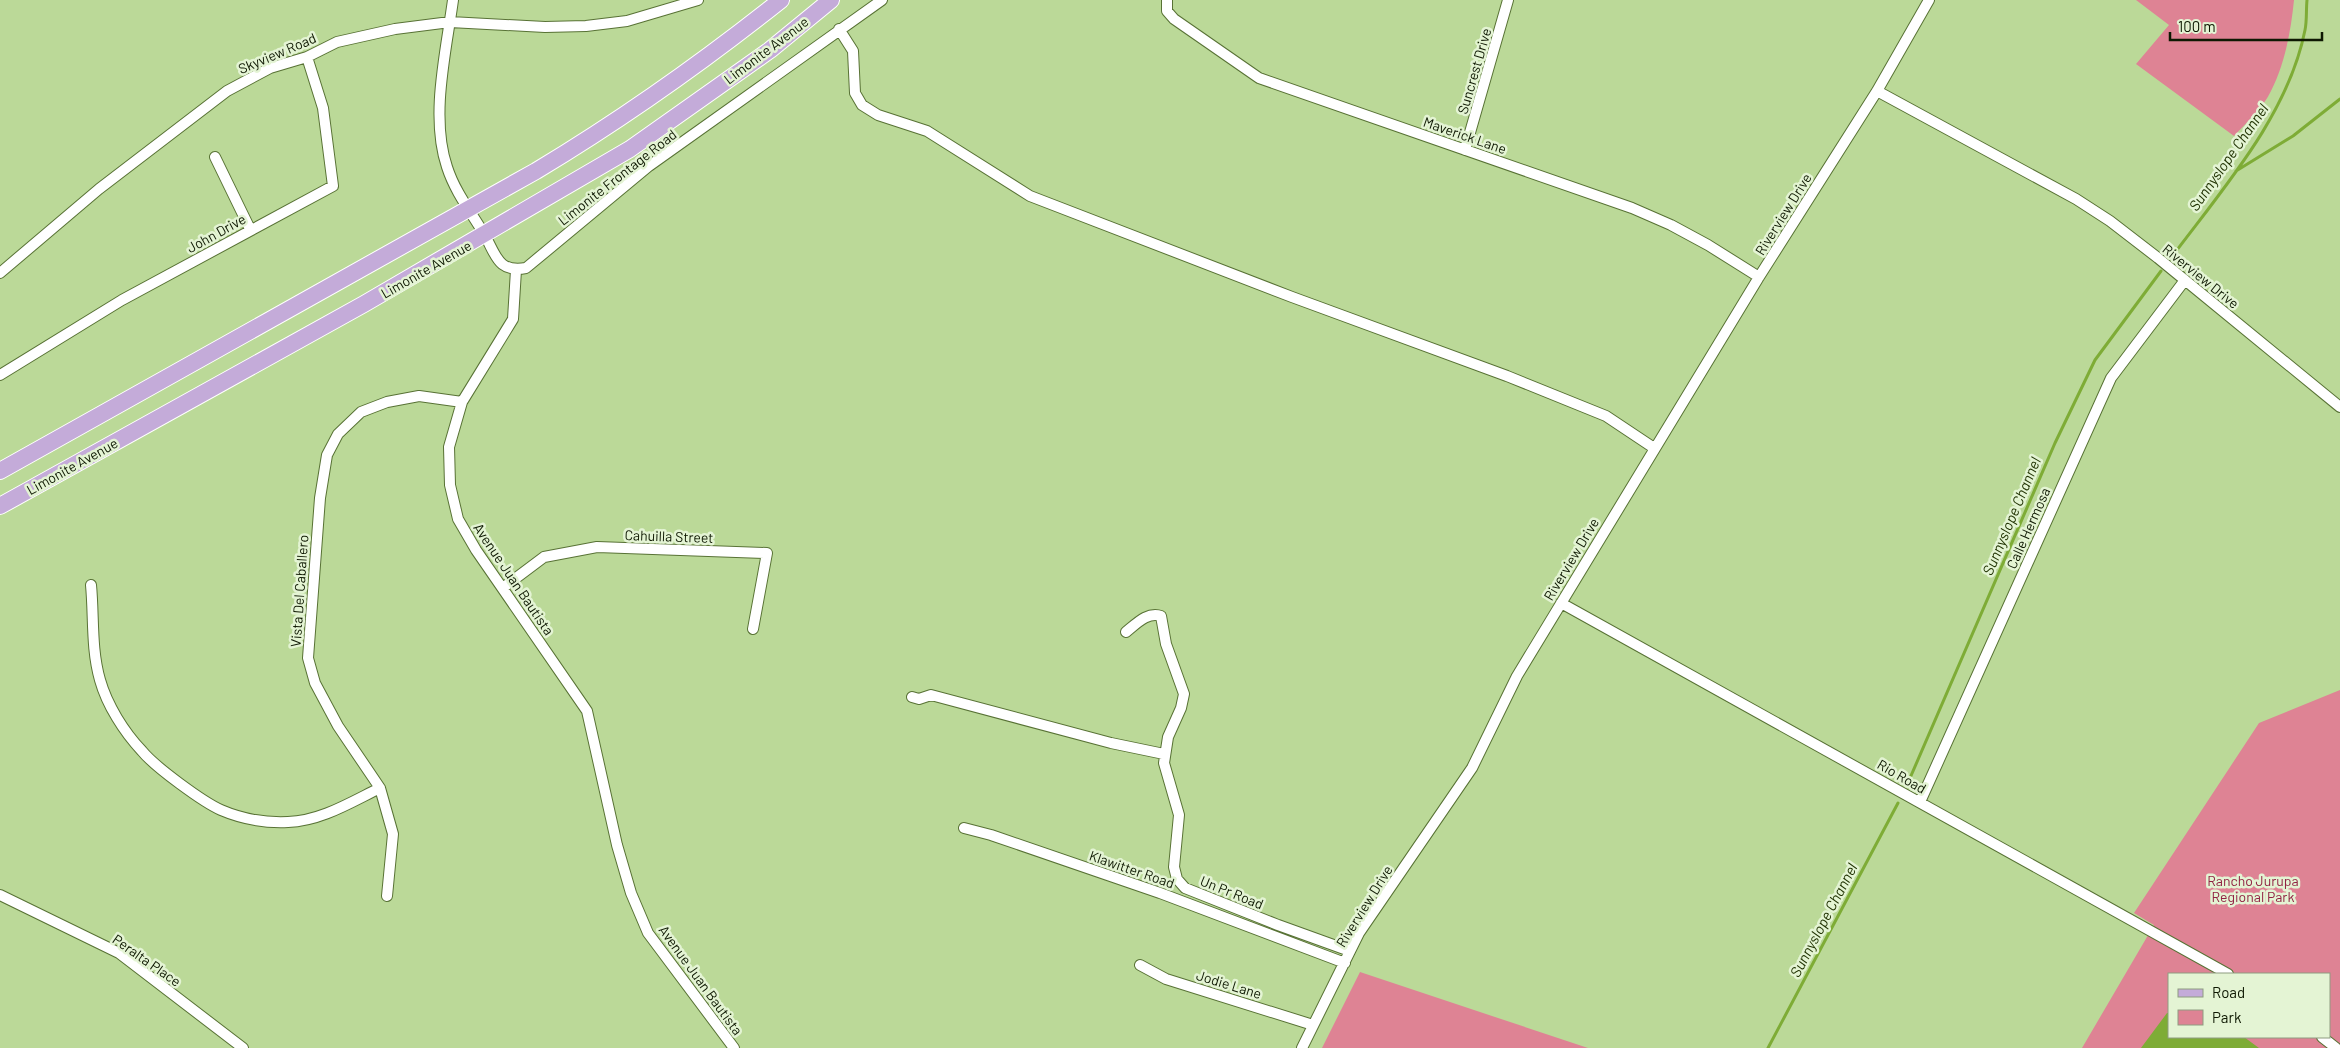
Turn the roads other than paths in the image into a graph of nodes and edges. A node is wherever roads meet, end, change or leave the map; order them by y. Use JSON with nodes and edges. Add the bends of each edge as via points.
{"nodes":[{"id":1,"x":453,"y":0,"type":"edge"},
{"id":2,"x":698,"y":0,"type":"edge"},
{"id":3,"x":781,"y":0,"type":"edge"},
{"id":4,"x":831,"y":0,"type":"edge"},
{"id":5,"x":882,"y":0,"type":"edge"},
{"id":6,"x":1167,"y":0,"type":"edge"},
{"id":7,"x":1508,"y":0,"type":"edge"},
{"id":8,"x":1928,"y":0,"type":"edge"},
{"id":9,"x":450,"y":22,"type":"junction"},
{"id":10,"x":839,"y":29,"type":"junction"},
{"id":11,"x":307,"y":57,"type":"junction"},
{"id":12,"x":1877,"y":91,"type":"junction"},
{"id":13,"x":1465,"y":150,"type":"junction"},
{"id":14,"x":215,"y":157,"type":"dead end"},
{"id":15,"x":468,"y":210,"type":"junction"},
{"id":16,"x":250,"y":229,"type":"junction"},
{"id":17,"x":485,"y":235,"type":"junction"},
{"id":18,"x":516,"y":270,"type":"junction"},
{"id":19,"x":0,"y":273,"type":"edge"},
{"id":20,"x":1759,"y":277,"type":"junction"},
{"id":21,"x":2185,"y":280,"type":"junction"},
{"id":22,"x":0,"y":375,"type":"edge"},
{"id":23,"x":462,"y":402,"type":"junction"},
{"id":24,"x":2340,"y":408,"type":"edge"},
{"id":25,"x":1654,"y":448,"type":"junction"},
{"id":26,"x":0,"y":471,"type":"edge"},
{"id":27,"x":0,"y":506,"type":"edge"},
{"id":28,"x":91,"y":585,"type":"dead end"},
{"id":29,"x":504,"y":587,"type":"junction"},
{"id":30,"x":1561,"y":603,"type":"junction"},
{"id":31,"x":753,"y":629,"type":"dead end"},
{"id":32,"x":1126,"y":632,"type":"dead end"},
{"id":33,"x":912,"y":697,"type":"dead end"},
{"id":34,"x":1164,"y":754,"type":"junction"},
{"id":35,"x":380,"y":788,"type":"junction"},
{"id":36,"x":1920,"y":802,"type":"junction"},
{"id":37,"x":964,"y":828,"type":"dead end"},
{"id":38,"x":1182,"y":885,"type":"junction"},
{"id":39,"x":0,"y":895,"type":"edge"},
{"id":40,"x":387,"y":896,"type":"dead end"},
{"id":41,"x":1176,"y":899,"type":"junction"},
{"id":42,"x":1350,"y":951,"type":"junction"},
{"id":43,"x":1344,"y":962,"type":"junction"},
{"id":44,"x":1140,"y":965,"type":"dead end"},
{"id":45,"x":2226,"y":973,"type":"edge"},
{"id":46,"x":1313,"y":1025,"type":"junction"},
{"id":47,"x":2323,"y":1038,"type":"edge"},
{"id":48,"x":243,"y":1048,"type":"edge"},
{"id":49,"x":733,"y":1048,"type":"edge"},
{"id":50,"x":1302,"y":1048,"type":"edge"},
{"id":51,"x":2336,"y":1048,"type":"edge"}],
"edges":[{"from":1,"to":9,"type":"street"},
{"from":2,"to":9,"type":"street","name":"Skyview Road","via":[[627,21],[586,26]]},
{"from":3,"to":15,"type":"main road","name":"Limonite Avenue","via":[[730,41],[589,139]]},
{"from":4,"to":17,"type":"main road","name":"Limonite Avenue","via":[[770,50],[630,148]]},
{"from":5,"to":10,"type":"street","name":"Limonite Frontage Road"},
{"from":6,"to":13,"type":"street","name":"Maverick Lane","via":[[1167,11],[1183,26],[1259,78]]},
{"from":7,"to":13,"type":"street","name":"Suncrest Drive"},
{"from":8,"to":12,"type":"street","name":"Riverview Drive"},
{"from":9,"to":11,"type":"street","name":"Skyview Road","via":[[366,34],[337,42]]},
{"from":9,"to":15,"type":"street","via":[[439,132],[447,167]]},
{"from":10,"to":18,"type":"street","name":"Limonite Frontage Road","via":[[649,166],[526,268]]},
{"from":10,"to":25,"type":"street","via":[[854,51],[855,93],[862,105],[878,115],[928,131],[1030,196],[1507,376],[1606,416]]},
{"from":11,"to":16,"type":"street","name":"John Drive","via":[[323,108],[334,186]]},
{"from":11,"to":19,"type":"street","name":"Skyview Road","via":[[270,68],[227,91],[99,189]]},
{"from":12,"to":20,"type":"street","name":"Riverview Drive"},
{"from":12,"to":21,"type":"street","name":"Riverview Drive","via":[[2076,199]]},
{"from":13,"to":20,"type":"street","name":"Maverick Lane","via":[[1640,212],[1708,245]]},
{"from":14,"to":16,"type":"street"},
{"from":15,"to":17,"type":"street"},
{"from":15,"to":26,"type":"main road","name":"Limonite Avenue"},
{"from":16,"to":22,"type":"street","name":"John Drive","via":[[122,300]]},
{"from":17,"to":18,"type":"street","via":[[493,255],[502,265]]},
{"from":17,"to":27,"type":"main road","name":"Limonite Avenue"},
{"from":18,"to":23,"type":"street","name":"Avenue Juan Bautista","via":[[513,319]]},
{"from":20,"to":25,"type":"street","name":"Riverview Drive"},
{"from":21,"to":24,"type":"street","name":"Riverview Drive"},
{"from":21,"to":36,"type":"street","name":"Calle Hermosa","via":[[2110,378]]},
{"from":23,"to":29,"type":"street","name":"Avenue Juan Bautista","via":[[449,447],[450,485],[458,519]]},
{"from":23,"to":35,"type":"street","name":"Vista Del Caballero","via":[[419,396],[387,402],[361,412],[338,434],[327,455],[320,498],[308,658],[315,683],[338,726]]},
{"from":25,"to":30,"type":"street","name":"Riverview Drive"},
{"from":28,"to":35,"type":"street","via":[[96,654],[100,679],[110,705],[142,752],[190,791],[221,810],[252,820],[289,822],[322,816]]},
{"from":29,"to":31,"type":"street","name":"Cahuilla Street","via":[[544,557],[597,547],[767,554]]},
{"from":29,"to":49,"type":"street","name":"Avenue Juan Bautista","via":[[587,711],[617,845],[631,893],[648,933]]},
{"from":30,"to":36,"type":"street","name":"Rio Road"},
{"from":30,"to":42,"type":"street","name":"Riverview Drive","via":[[1517,676],[1472,768]]},
{"from":32,"to":34,"type":"street","name":"Un Pr Road","via":[[1155,613],[1163,620],[1166,644],[1184,694]]},
{"from":33,"to":34,"type":"street","via":[[931,696]]},
{"from":34,"to":38,"type":"street","name":"Un Pr Road","via":[[1179,815],[1174,867],[1176,880]]},
{"from":35,"to":40,"type":"street","name":"Vista Del Caballero","via":[[393,834]]},
{"from":36,"to":45,"type":"street","name":"Rio Road"},
{"from":37,"to":41,"type":"street","name":"Klawitter Road"},
{"from":38,"to":41,"type":"street"},
{"from":38,"to":42,"type":"street","name":"Un Pr Road"},
{"from":39,"to":48,"type":"street","name":"Peralta Place","via":[[119,953]]},
{"from":41,"to":43,"type":"street","name":"Klawitter Road"},
{"from":42,"to":43,"type":"street","name":"Riverview Drive"},
{"from":43,"to":46,"type":"street","name":"Riverview Drive"},
{"from":44,"to":46,"type":"street","name":"Jodie Lane","via":[[1166,979]]},
{"from":46,"to":50,"type":"street","name":"Riverview Drive"},
{"from":47,"to":51,"type":"street"}]}
